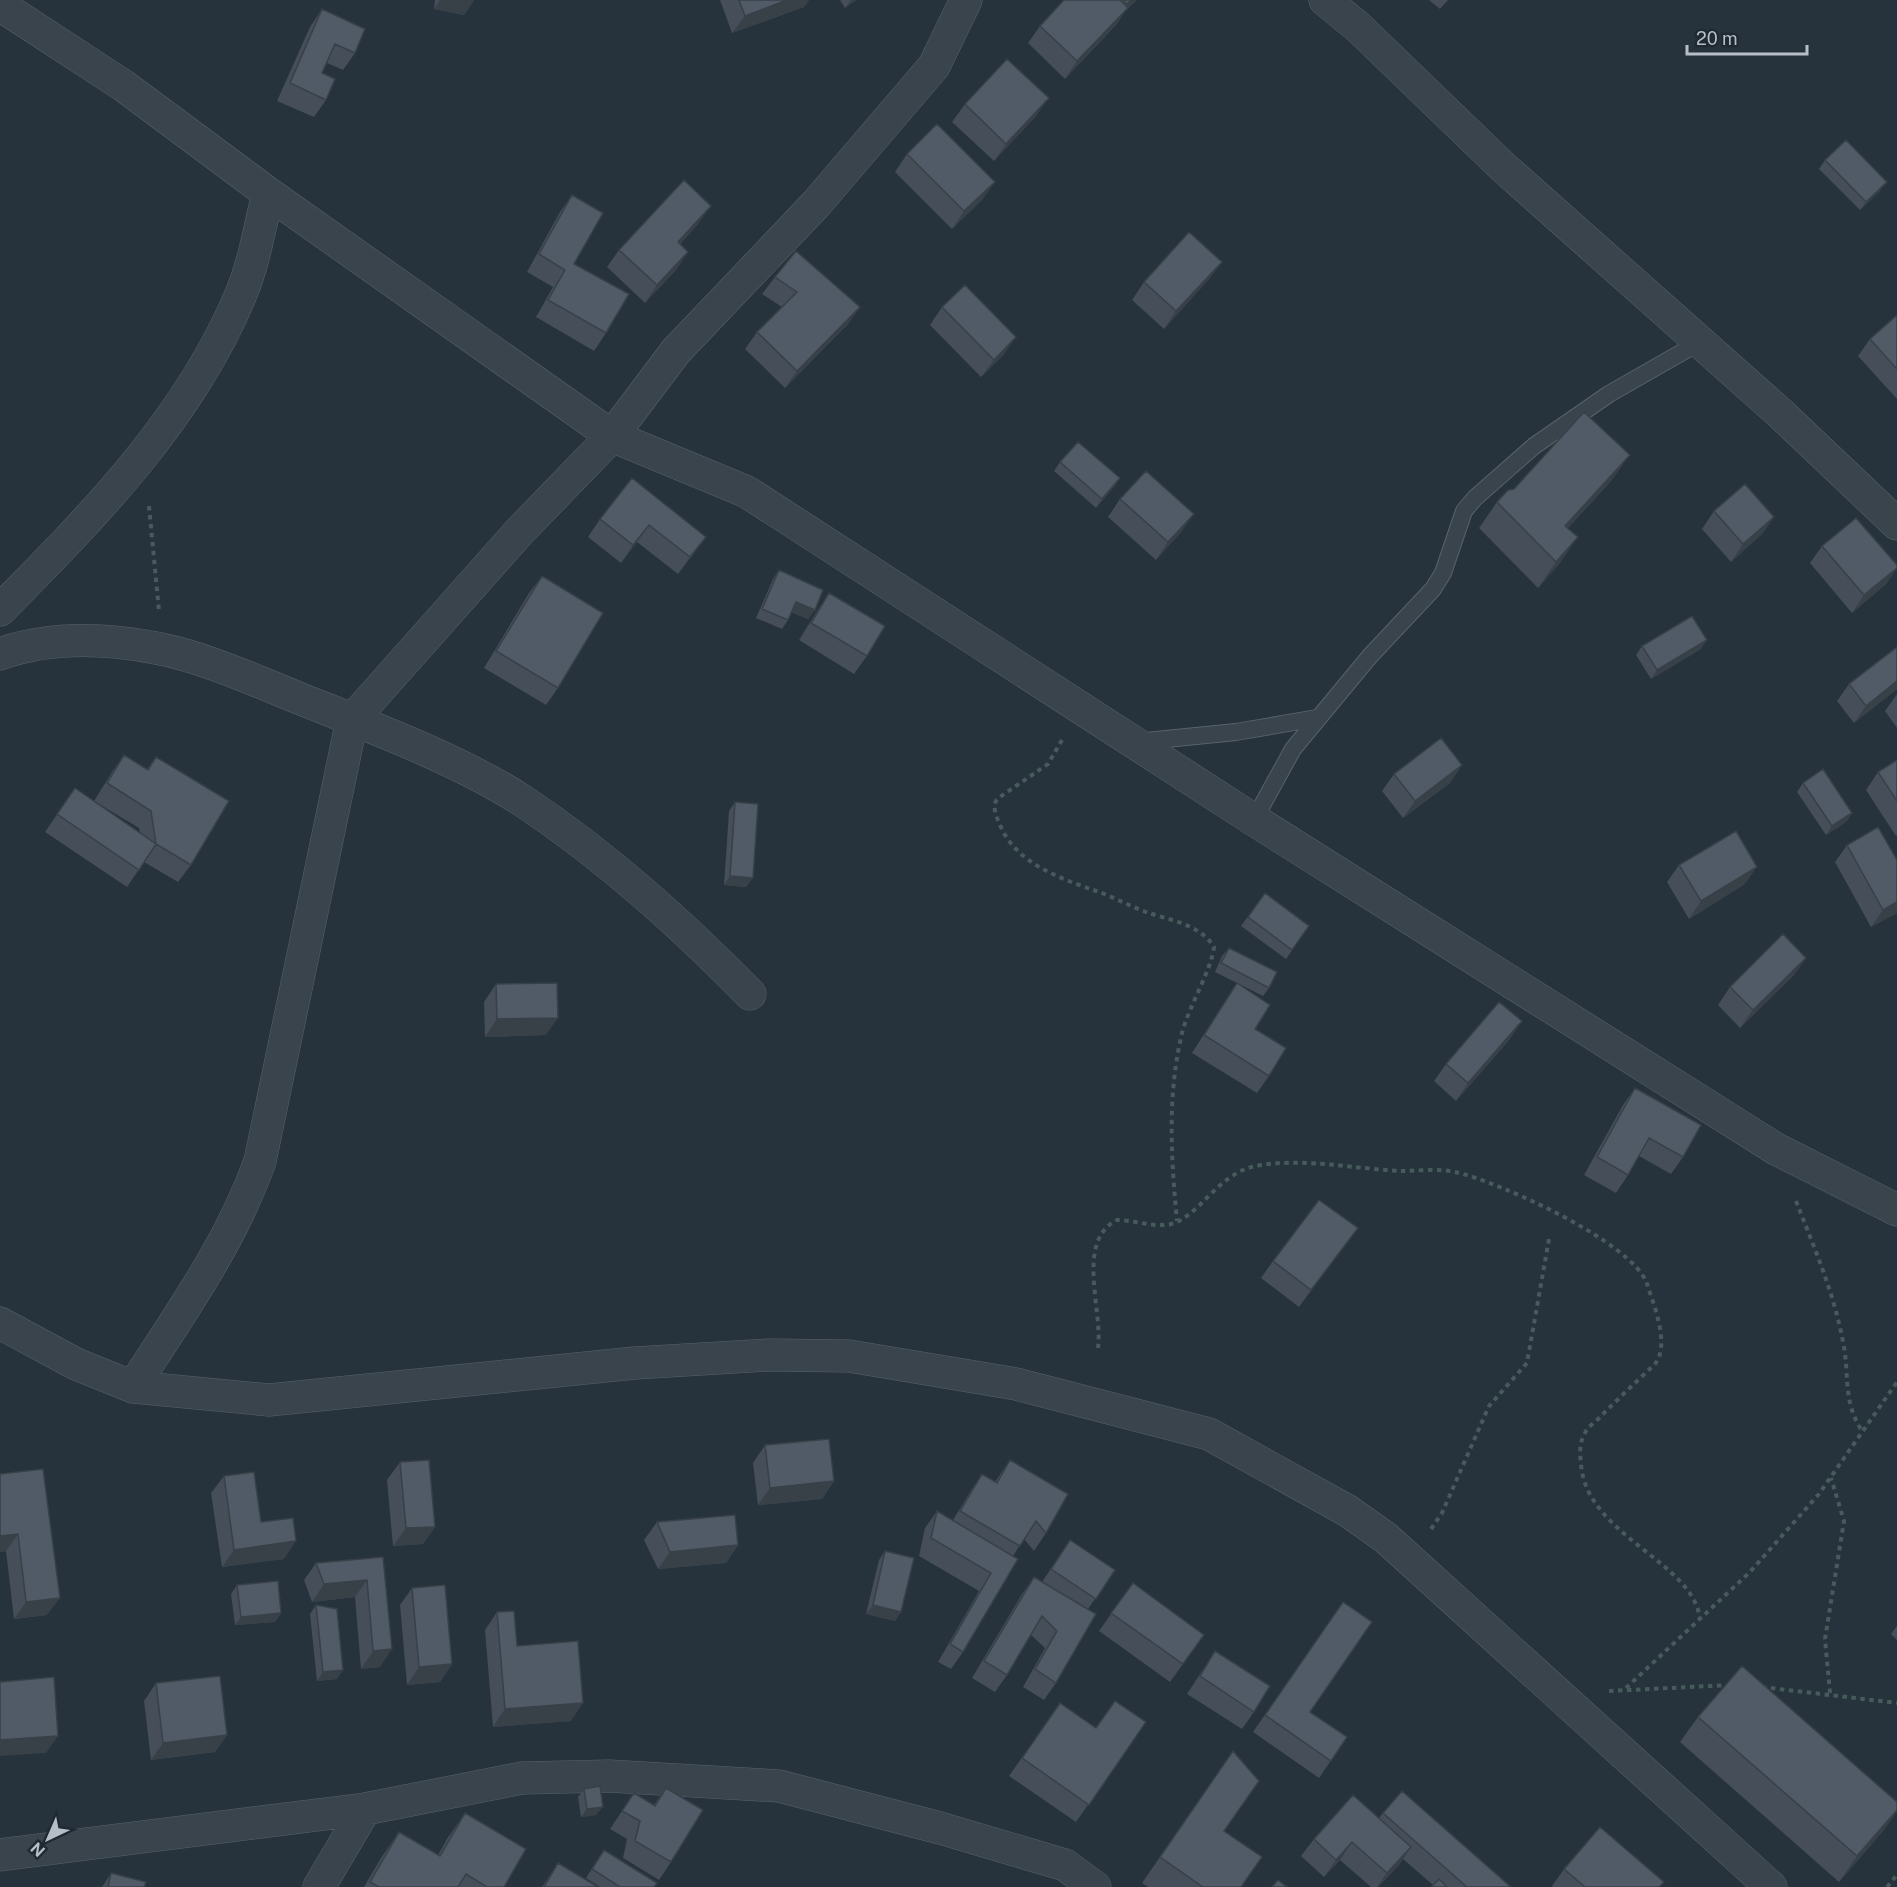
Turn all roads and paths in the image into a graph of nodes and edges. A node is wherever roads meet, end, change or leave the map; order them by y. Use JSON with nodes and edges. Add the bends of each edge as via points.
{"nodes":[{"id":1,"x":966,"y":0,"type":"edge"},
{"id":2,"x":1325,"y":0,"type":"edge"},
{"id":3,"x":0,"y":4,"type":"edge"},
{"id":4,"x":268,"y":194,"type":"junction"},
{"id":5,"x":1700,"y":342,"type":"junction"},
{"id":6,"x":612,"y":436,"type":"junction"},
{"id":7,"x":138,"y":464,"type":"junction"},
{"id":8,"x":1897,"y":524,"type":"edge"},
{"id":9,"x":0,"y":610,"type":"edge"},
{"id":10,"x":157,"y":648,"type":"junction"},
{"id":11,"x":0,"y":654,"type":"edge"},
{"id":12,"x":1081,"y":706,"type":"junction"},
{"id":13,"x":1317,"y":718,"type":"junction"},
{"id":14,"x":352,"y":720,"type":"junction"},
{"id":15,"x":1135,"y":742,"type":"junction"},
{"id":16,"x":1254,"y":820,"type":"junction"},
{"id":17,"x":750,"y":994,"type":"dead end"},
{"id":18,"x":1795,"y":1200,"type":"dead end"},
{"id":19,"x":1897,"y":1210,"type":"edge"},
{"id":20,"x":1177,"y":1222,"type":"junction"},
{"id":21,"x":1549,"y":1239,"type":"dead end"},
{"id":22,"x":0,"y":1323,"type":"edge"},
{"id":23,"x":1098,"y":1348,"type":"dead end"},
{"id":24,"x":1897,"y":1382,"type":"edge"},
{"id":25,"x":133,"y":1387,"type":"junction"},
{"id":26,"x":1862,"y":1431,"type":"junction"},
{"id":27,"x":1831,"y":1478,"type":"junction"},
{"id":28,"x":1404,"y":1555,"type":"junction"},
{"id":29,"x":1700,"y":1620,"type":"junction"},
{"id":30,"x":1741,"y":1685,"type":"edge"},
{"id":31,"x":1752,"y":1686,"type":"edge"},
{"id":32,"x":1626,"y":1689,"type":"junction"},
{"id":33,"x":1830,"y":1693,"type":"junction"},
{"id":34,"x":1561,"y":1697,"type":"junction"},
{"id":35,"x":1897,"y":1703,"type":"edge"},
{"id":36,"x":365,"y":1809,"type":"junction"},
{"id":37,"x":0,"y":1856,"type":"edge"},
{"id":38,"x":1897,"y":1875,"type":"edge"},
{"id":39,"x":319,"y":1887,"type":"edge"},
{"id":40,"x":1095,"y":1887,"type":"edge"},
{"id":41,"x":1771,"y":1887,"type":"edge"},
{"id":42,"x":1887,"y":1887,"type":"edge"}],
"edges":[{"from":1,"to":6,"type":"street","via":[[934,66],[816,204],[676,351]]},
{"from":2,"to":5,"type":"street","via":[[1503,167]]},
{"from":3,"to":4,"type":"street","via":[[124,86]]},
{"from":4,"to":6,"type":"street"},
{"from":4,"to":7,"type":"street","via":[[242,292],[223,335],[205,368]]},
{"from":5,"to":8,"type":"street"},
{"from":5,"to":13,"type":"lane","via":[[1609,394],[1534,446],[1475,498],[1464,511],[1443,573],[1433,589]]},
{"from":6,"to":12,"type":"street","via":[[747,492]]},
{"from":6,"to":14,"type":"street","via":[[519,532]]},
{"from":7,"to":9,"type":"street"},
{"from":7,"to":10,"type":"path","via":[[149,505],[155,553]]},
{"from":10,"to":11,"type":"street","via":[[82,640],[51,641]]},
{"from":10,"to":14,"type":"street"},
{"from":12,"to":15,"type":"street"},
{"from":12,"to":20,"type":"path","via":[[1048,764],[1000,795],[994,805],[1007,838],[1036,865],[1076,885],[1181,923],[1206,937],[1214,947],[1194,996],[1178,1054],[1170,1140]]},
{"from":13,"to":15,"type":"lane","via":[[1236,732]]},
{"from":13,"to":16,"type":"lane","via":[[1293,749]]},
{"from":14,"to":17,"type":"street","via":[[464,769],[521,800],[605,859],[688,931]]},
{"from":14,"to":25,"type":"street","via":[[260,1161],[244,1207],[221,1250]]},
{"from":15,"to":16,"type":"street"},
{"from":16,"to":19,"type":"street","via":[[1776,1149]]},
{"from":18,"to":26,"type":"path","via":[[1827,1279],[1843,1340],[1848,1404]]},
{"from":20,"to":23,"type":"path","via":[[1158,1225],[1117,1220],[1098,1237],[1093,1274],[1101,1329]]},
{"from":20,"to":29,"type":"path","via":[[1236,1172],[1256,1166],[1296,1164],[1452,1171],[1544,1207],[1619,1250],[1644,1277],[1663,1346],[1659,1359],[1587,1429],[1580,1447],[1581,1468],[1595,1504],[1688,1590],[1699,1606]]},
{"from":21,"to":28,"type":"path","via":[[1527,1363],[1489,1406],[1436,1524]]},
{"from":22,"to":25,"type":"street","via":[[76,1364]]},
{"from":24,"to":26,"type":"path"},
{"from":25,"to":28,"type":"street","via":[[269,1400],[635,1363],[769,1355],[849,1356],[1016,1384],[1209,1434],[1348,1511]]},
{"from":26,"to":27,"type":"path"},
{"from":27,"to":29,"type":"path","via":[[1749,1573]]},
{"from":27,"to":33,"type":"path","via":[[1844,1521],[1825,1639]]},
{"from":28,"to":34,"type":"street"},
{"from":29,"to":32,"type":"path"},
{"from":30,"to":32,"type":"path"},
{"from":31,"to":33,"type":"path"},
{"from":32,"to":34,"type":"path"},
{"from":33,"to":35,"type":"path"},
{"from":34,"to":41,"type":"street"},
{"from":36,"to":37,"type":"street"},
{"from":36,"to":39,"type":"street"},
{"from":36,"to":40,"type":"street","via":[[522,1778],[609,1776],[779,1786],[1065,1865]]},
{"from":38,"to":42,"type":"path"}]}
